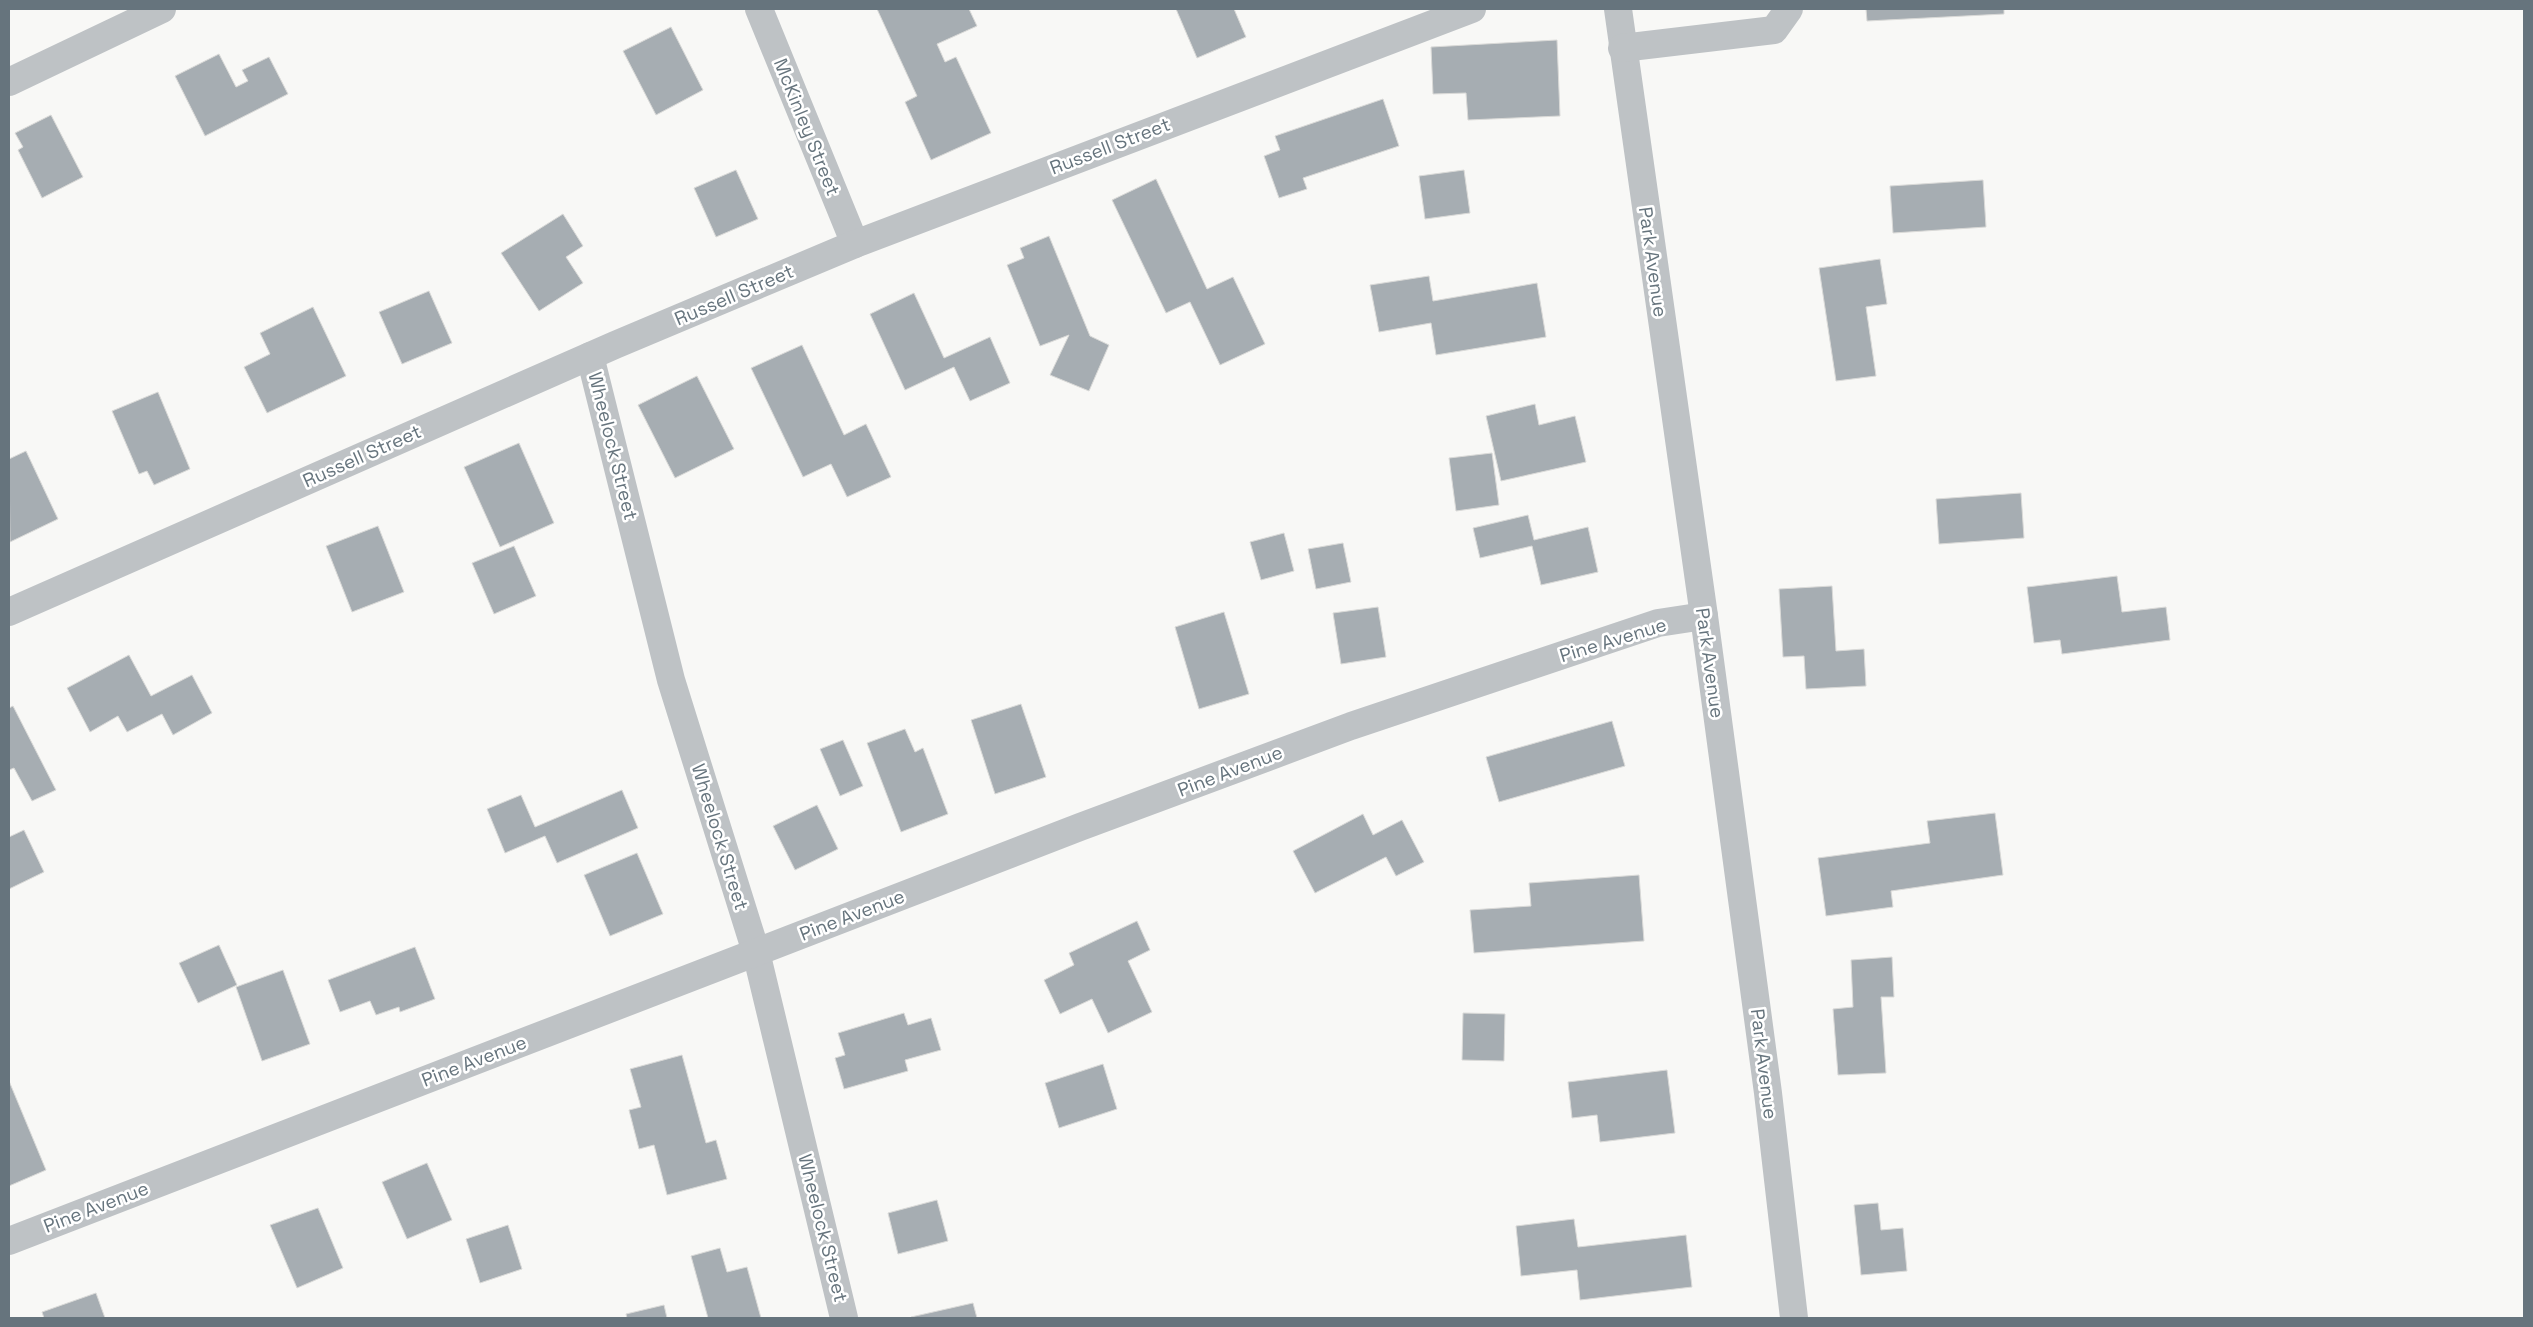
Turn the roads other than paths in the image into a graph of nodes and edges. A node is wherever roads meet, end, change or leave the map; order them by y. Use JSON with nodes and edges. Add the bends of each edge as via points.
{"nodes":[{"id":1,"x":162,"y":9,"type":"edge"},
{"id":2,"x":759,"y":9,"type":"edge"},
{"id":3,"x":1472,"y":9,"type":"edge"},
{"id":4,"x":1618,"y":9,"type":"edge"},
{"id":5,"x":1790,"y":9,"type":"edge"},
{"id":6,"x":1622,"y":48,"type":"junction"},
{"id":7,"x":9,"y":82,"type":"edge"},
{"id":8,"x":855,"y":244,"type":"junction"},
{"id":9,"x":590,"y":356,"type":"junction"},
{"id":10,"x":9,"y":612,"type":"edge"},
{"id":11,"x":1704,"y":616,"type":"junction"},
{"id":12,"x":756,"y":952,"type":"junction"},
{"id":13,"x":9,"y":1241,"type":"edge"},
{"id":14,"x":844,"y":1318,"type":"edge"},
{"id":15,"x":1794,"y":1318,"type":"edge"}],
"edges":[{"from":1,"to":7,"type":"street"},
{"from":2,"to":8,"type":"street","name":"McKinley Street"},
{"from":3,"to":8,"type":"street","name":"Russell Street"},
{"from":4,"to":6,"type":"street","name":"Park Avenue"},
{"from":5,"to":6,"type":"street","via":[[1774,30]]},
{"from":6,"to":11,"type":"street","name":"Park Avenue"},
{"from":8,"to":9,"type":"street","name":"Russell Street"},
{"from":9,"to":10,"type":"street","name":"Russell Street"},
{"from":9,"to":12,"type":"street","name":"Wheelock Street","via":[[671,680]]},
{"from":11,"to":12,"type":"street","name":"Pine Avenue","via":[[1658,623],[1351,726]]},
{"from":11,"to":15,"type":"street","name":"Park Avenue","via":[[1768,1094]]},
{"from":12,"to":13,"type":"street","name":"Pine Avenue"},
{"from":12,"to":14,"type":"street","name":"Wheelock Street"}]}
